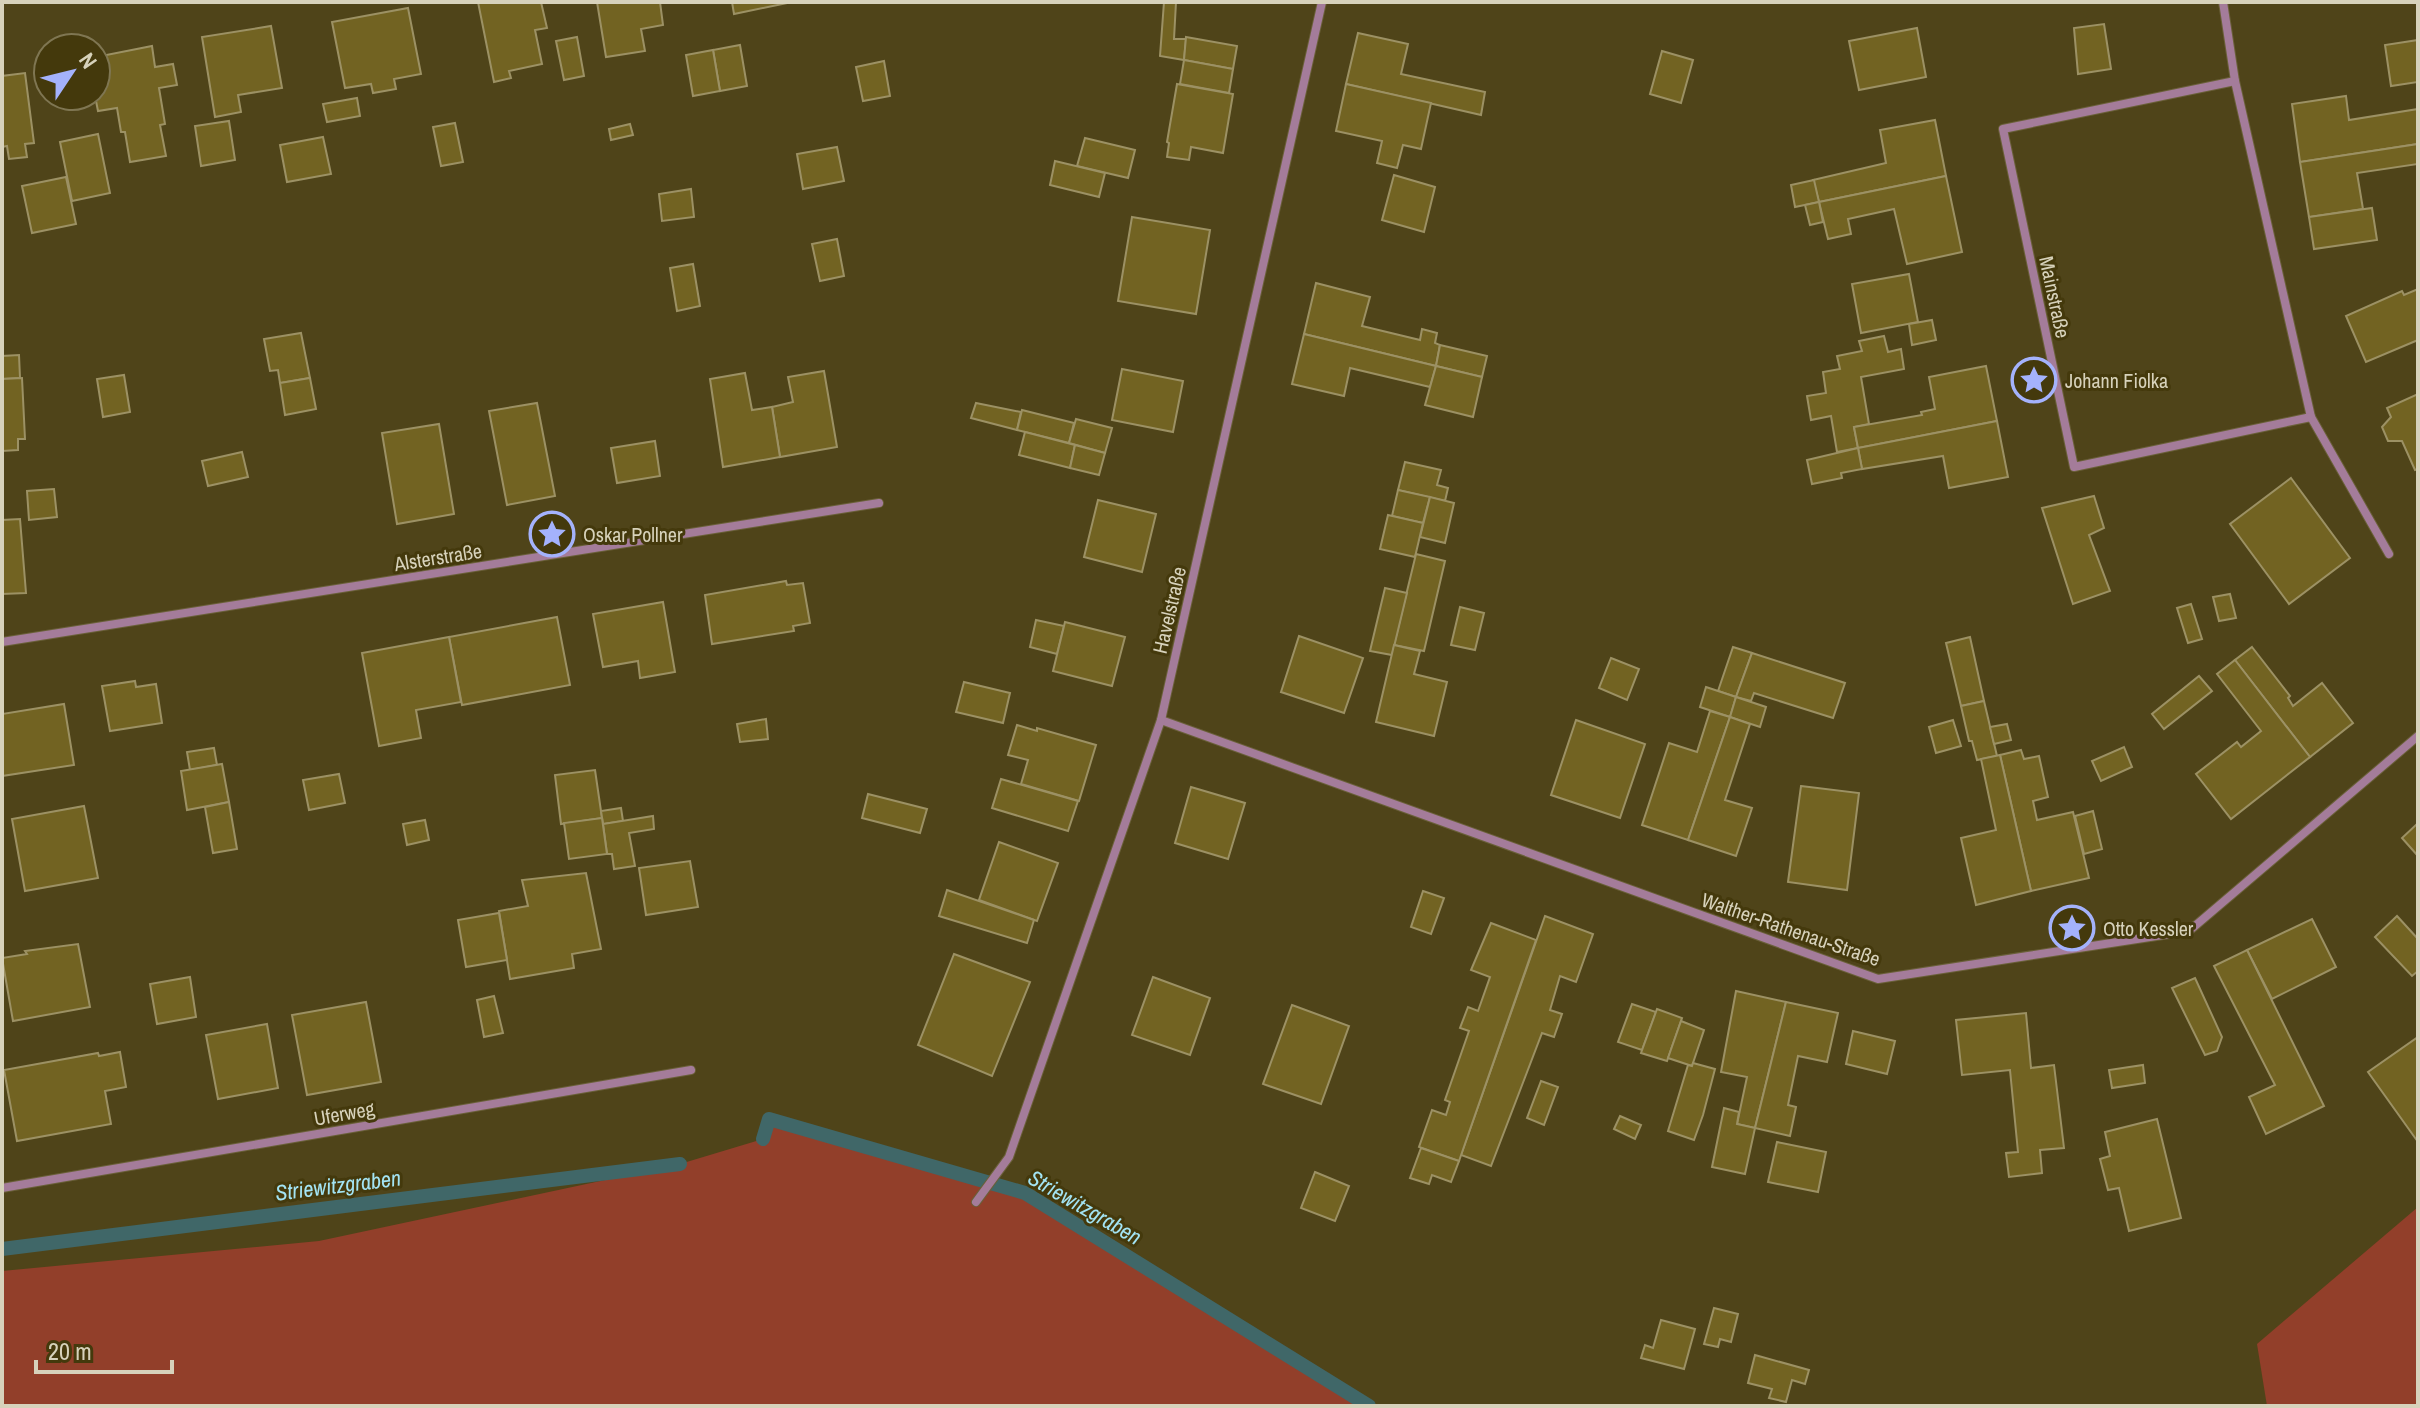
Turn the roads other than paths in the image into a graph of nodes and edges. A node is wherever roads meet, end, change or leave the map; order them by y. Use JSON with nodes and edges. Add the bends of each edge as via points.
{"nodes":[{"id":1,"x":1322,"y":2,"type":"edge"},
{"id":2,"x":2223,"y":2,"type":"edge"},
{"id":3,"x":2235,"y":81,"type":"junction"},
{"id":4,"x":2311,"y":417,"type":"junction"},
{"id":5,"x":879,"y":503,"type":"dead end"},
{"id":6,"x":2389,"y":554,"type":"dead end"},
{"id":7,"x":2,"y":642,"type":"edge"},
{"id":8,"x":1161,"y":720,"type":"junction"},
{"id":9,"x":2418,"y":736,"type":"edge"},
{"id":10,"x":691,"y":1070,"type":"dead end"},
{"id":11,"x":2,"y":1188,"type":"edge"},
{"id":12,"x":976,"y":1202,"type":"dead end"}],
"edges":[{"from":1,"to":8,"type":"street","name":"Havelstraße"},
{"from":2,"to":3,"type":"street"},
{"from":3,"to":4,"type":"street"},
{"from":3,"to":4,"type":"street","name":"Mainstraße","via":[[2003,129],[2074,467]]},
{"from":4,"to":6,"type":"street"},
{"from":5,"to":7,"type":"street","name":"Alsterstraße"},
{"from":8,"to":9,"type":"street","name":"Walther-Rathenau-Straße","via":[[1878,979],[2189,931]]},
{"from":8,"to":12,"type":"street","name":"Havelstraße","via":[[1009,1157]]},
{"from":10,"to":11,"type":"street","name":"Uferweg"}]}
